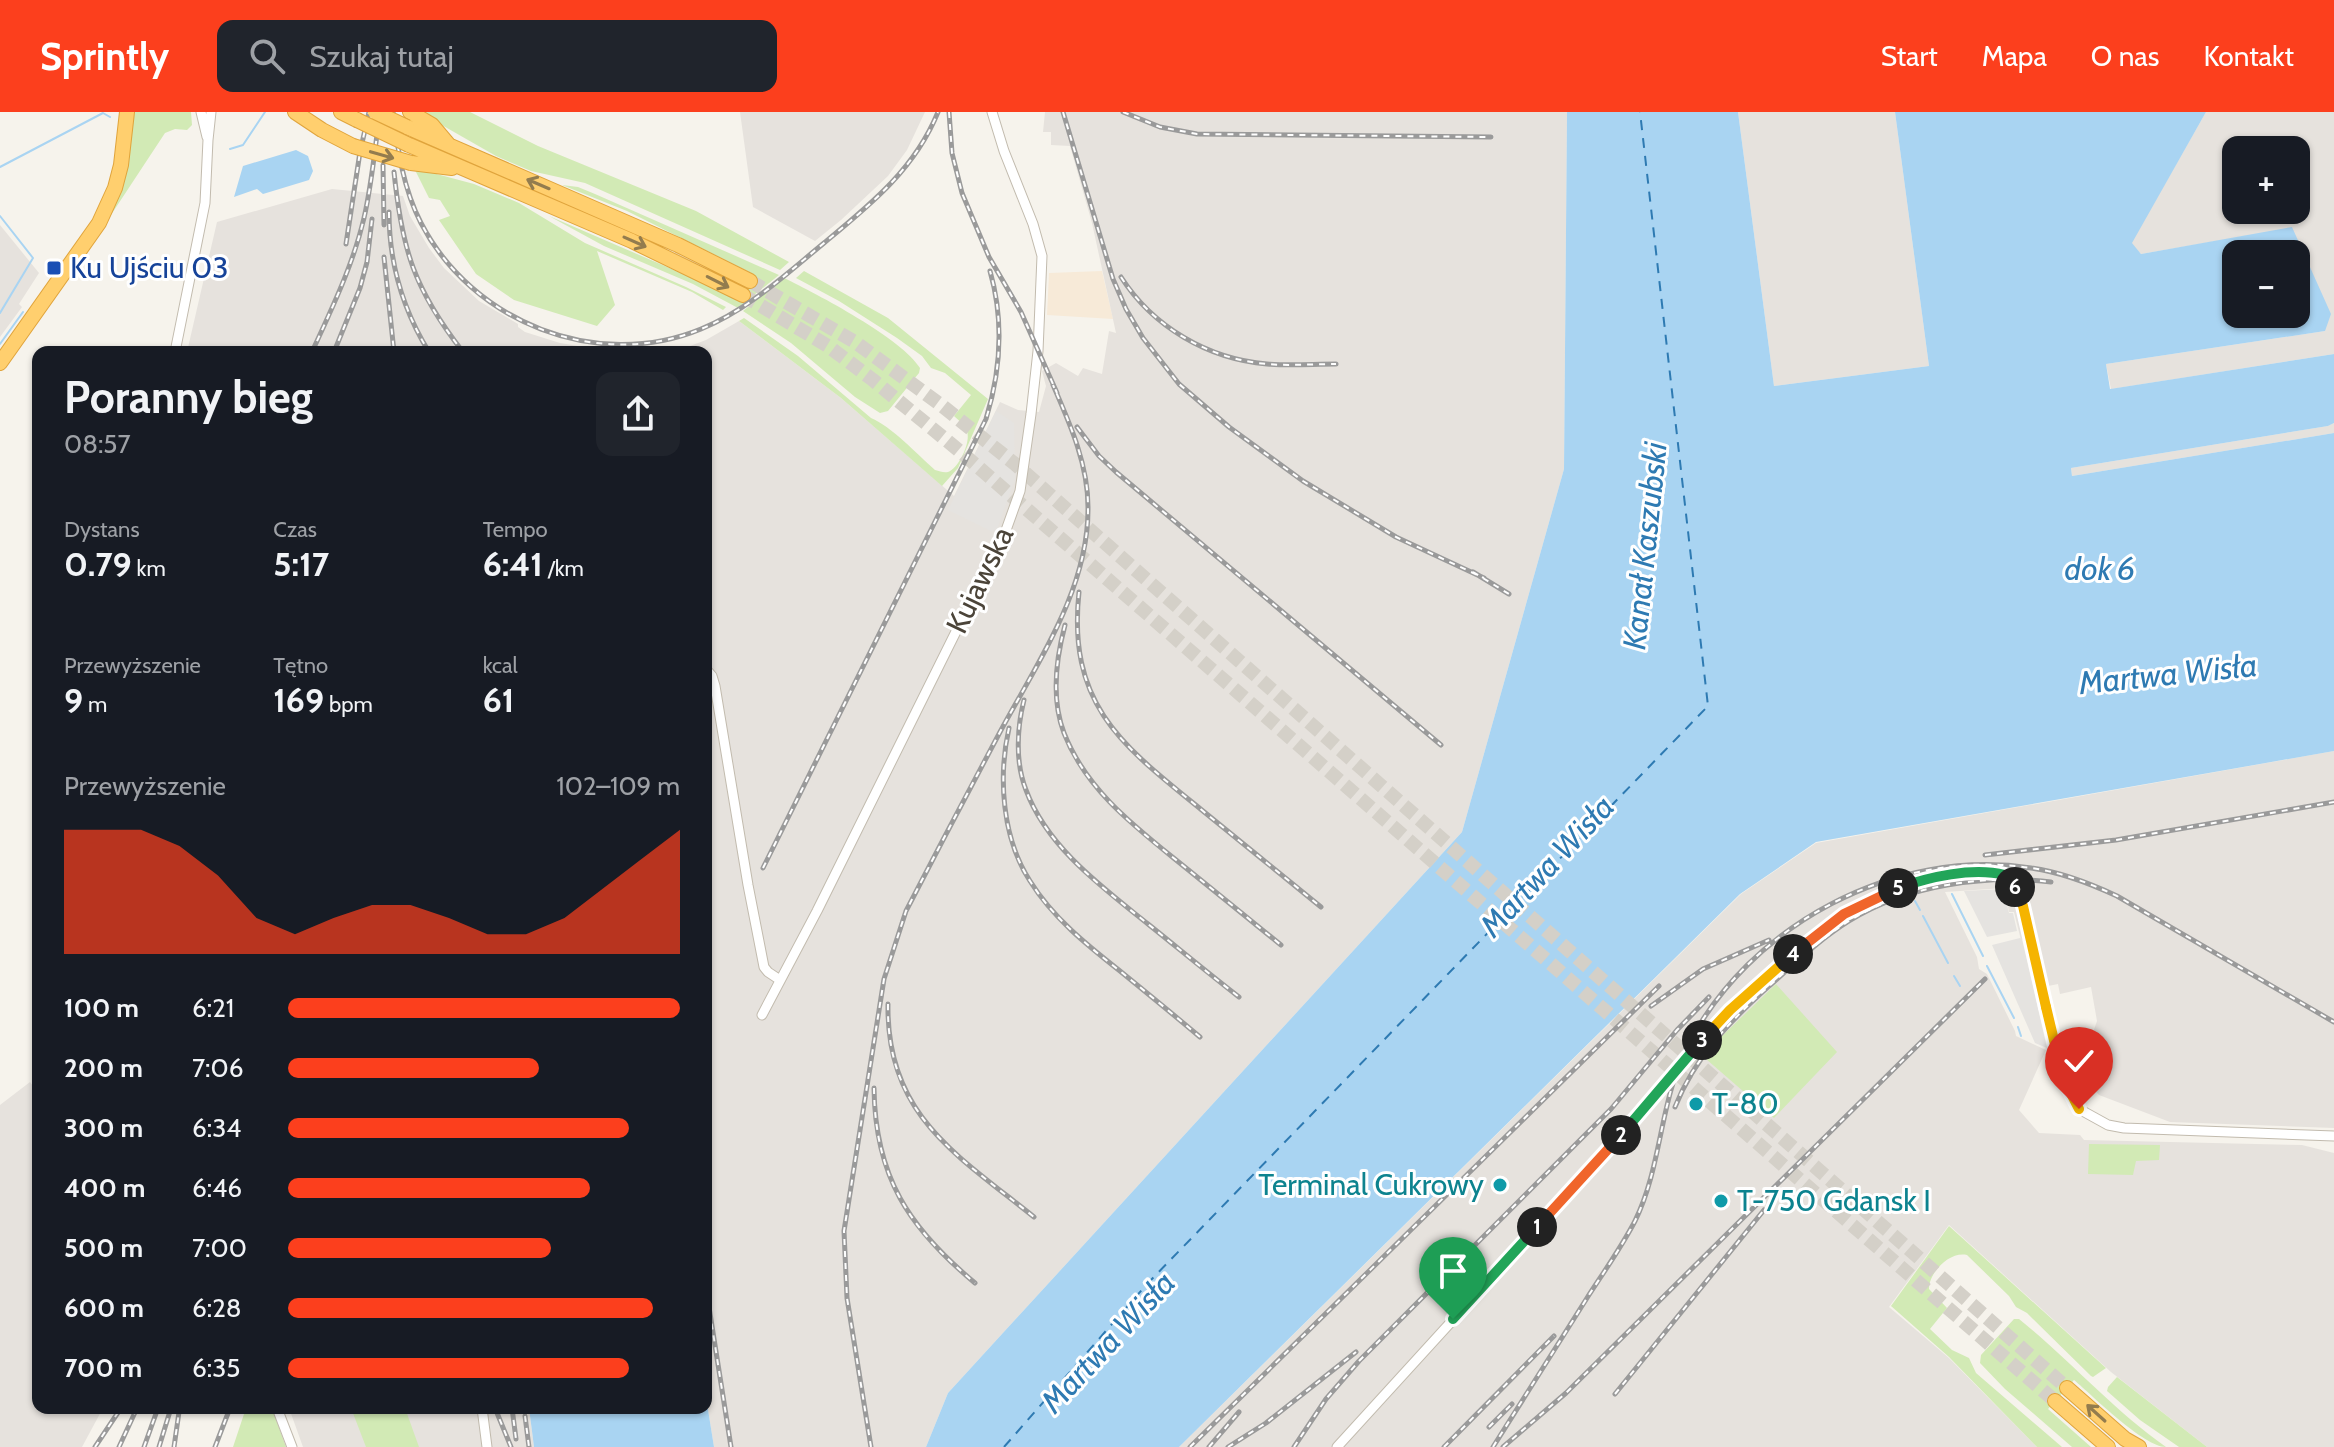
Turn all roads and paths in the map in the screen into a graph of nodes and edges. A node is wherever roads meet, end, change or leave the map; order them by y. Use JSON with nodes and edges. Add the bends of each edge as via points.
{"nodes":[{"id":1,"x":201,"y":112,"type":"edge"},
{"id":2,"x":211,"y":112,"type":"edge"},
{"id":3,"x":295,"y":112,"type":"edge"},
{"id":4,"x":341,"y":112,"type":"edge"},
{"id":5,"x":375,"y":112,"type":"edge"},
{"id":6,"x":410,"y":112,"type":"edge"},
{"id":7,"x":992,"y":112,"type":"edge"},
{"id":8,"x":128,"y":116,"type":"edge"},
{"id":9,"x":208,"y":140,"type":"junction"},
{"id":10,"x":451,"y":147,"type":"junction"},
{"id":11,"x":464,"y":169,"type":"junction"},
{"id":12,"x":750,"y":281,"type":"tunnel mouth"},
{"id":13,"x":743,"y":295,"type":"tunnel mouth"},
{"id":14,"x":176,"y":346,"type":"edge"},
{"id":15,"x":0,"y":363,"type":"edge"},
{"id":16,"x":712,"y":676,"type":"edge"},
{"id":17,"x":780,"y":980,"type":"junction"},
{"id":18,"x":762,"y":1015,"type":"dead end"},
{"id":19,"x":2334,"y":1136,"type":"edge"},
{"id":20,"x":2067,"y":1388,"type":"tunnel mouth"},
{"id":21,"x":2055,"y":1401,"type":"tunnel mouth"},
{"id":22,"x":279,"y":1414,"type":"edge"},
{"id":23,"x":483,"y":1414,"type":"edge"},
{"id":24,"x":292,"y":1447,"type":"edge"},
{"id":25,"x":487,"y":1447,"type":"edge"},
{"id":26,"x":1337,"y":1447,"type":"edge"},
{"id":27,"x":2108,"y":1447,"type":"edge"},
{"id":28,"x":2139,"y":1447,"type":"edge"}],
"edges":[{"from":1,"to":9,"type":"street"},
{"from":2,"to":9,"type":"street"},
{"from":3,"to":11,"type":"highway","one_way":true,"bridge":true,"via":[[353,146],[425,166]]},
{"from":4,"to":11,"type":"highway","bridge":true},
{"from":5,"to":10,"type":"highway","bridge":true},
{"from":6,"to":10,"type":"highway","via":[[432,125]]},
{"from":7,"to":17,"type":"street","name":"Kujawska","via":[[1042,256],[1038,351],[1020,491],[1005,533]]},
{"from":8,"to":15,"type":"highway","via":[[115,188],[99,223]]},
{"from":9,"to":14,"type":"street","via":[[205,203]]},
{"from":12,"to":10,"type":"highway","one_way":true},
{"from":11,"to":13,"type":"highway","one_way":true},
{"from":16,"to":17,"type":"street","via":[[764,967]]},
{"from":17,"to":18,"type":"street","name":"Kujawska"},
{"from":19,"to":26,"type":"street","via":[[2124,1128],[2093,1118],[2079,1109],[2063,1078],[2023,906],[2011,880],[2001,874],[1906,885],[1823,929],[1719,1021]]},
{"from":28,"to":20,"type":"highway","one_way":true},
{"from":21,"to":27,"type":"highway"},
{"from":22,"to":24,"type":"street"},
{"from":23,"to":25,"type":"street"}]}
